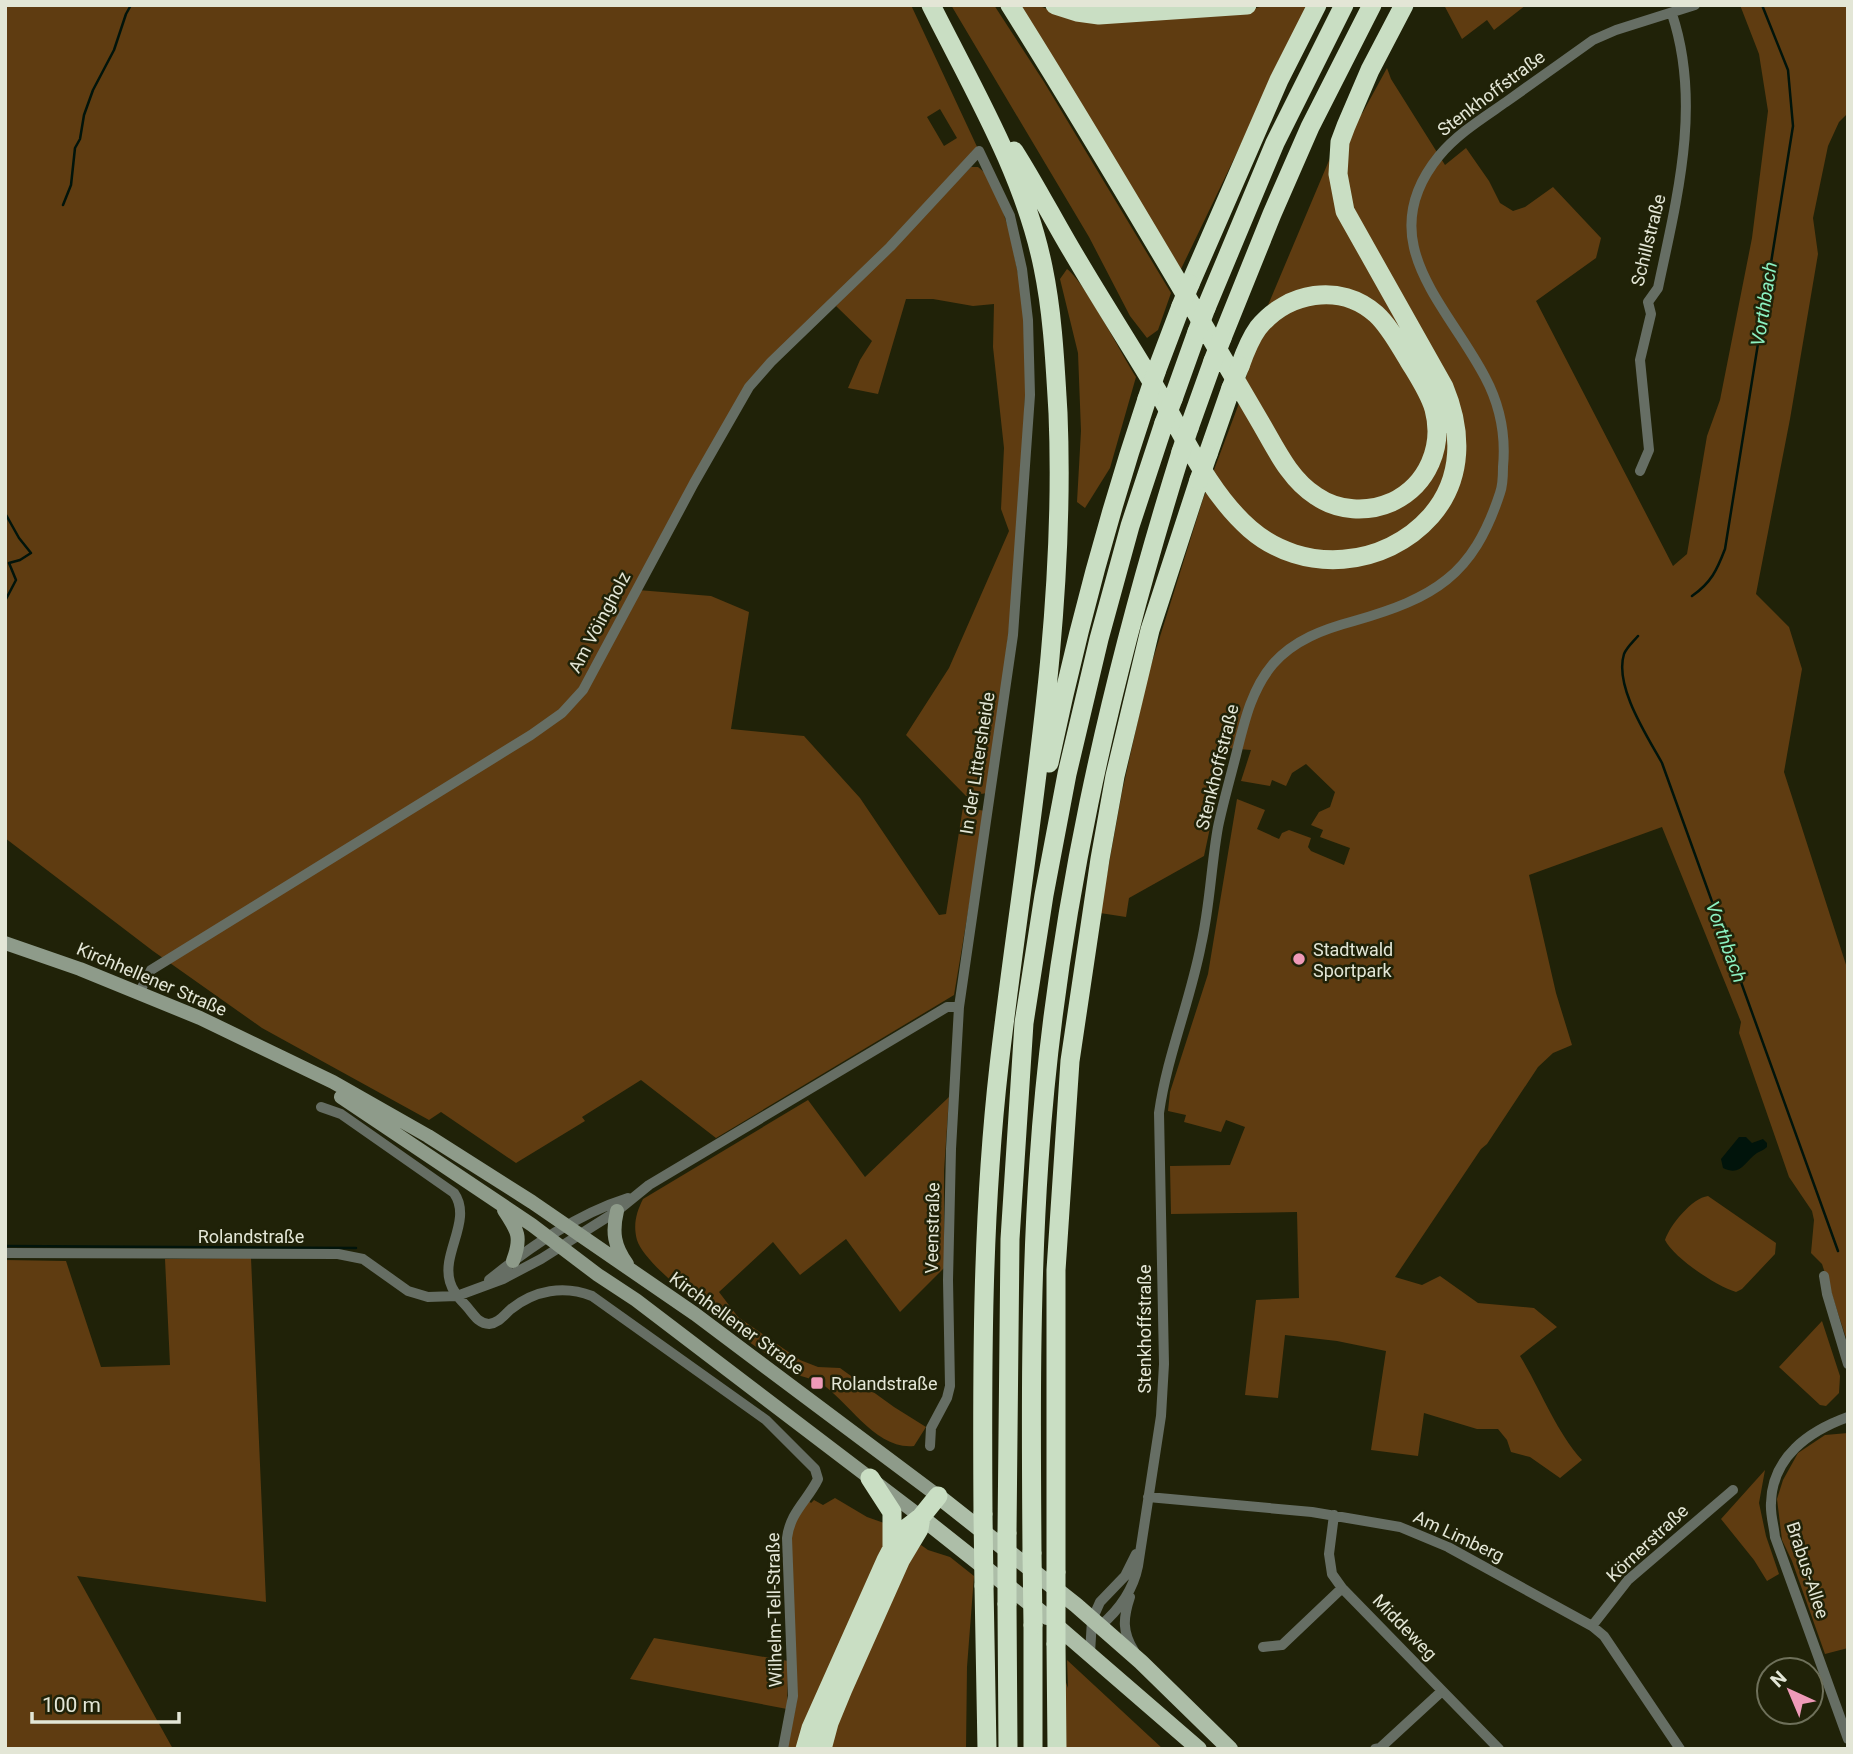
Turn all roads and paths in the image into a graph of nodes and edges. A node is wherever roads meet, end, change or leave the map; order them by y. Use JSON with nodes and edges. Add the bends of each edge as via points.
{"nodes":[{"id":1,"x":931,"y":5,"type":"edge"},
{"id":2,"x":1010,"y":5,"type":"edge"},
{"id":3,"x":1055,"y":5,"type":"edge"},
{"id":4,"x":1247,"y":5,"type":"edge"},
{"id":5,"x":1317,"y":5,"type":"edge"},
{"id":6,"x":1344,"y":5,"type":"edge"},
{"id":7,"x":1373,"y":5,"type":"edge"},
{"id":8,"x":1404,"y":5,"type":"edge"},
{"id":9,"x":1695,"y":5,"type":"edge"},
{"id":10,"x":1672,"y":14,"type":"junction"},
{"id":11,"x":959,"y":61,"type":"junction"},
{"id":12,"x":979,"y":151,"type":"joint"},
{"id":13,"x":1183,"y":282,"type":"junction"},
{"id":14,"x":1640,"y":471,"type":"dead end"},
{"id":15,"x":1092,"y":784,"type":"junction"},
{"id":16,"x":1092,"y":914,"type":"junction"},
{"id":17,"x":5,"y":943,"type":"edge"},
{"id":18,"x":1008,"y":991,"type":"junction"},
{"id":19,"x":139,"y":993,"type":"junction"},
{"id":20,"x":959,"y":1007,"type":"junction"},
{"id":21,"x":281,"y":1059,"type":"junction"},
{"id":22,"x":321,"y":1107,"type":"dead end"},
{"id":23,"x":631,"y":1197,"type":"junction"},
{"id":24,"x":499,"y":1203,"type":"junction"},
{"id":25,"x":617,"y":1211,"type":"junction"},
{"id":26,"x":573,"y":1231,"type":"junction"},
{"id":27,"x":555,"y":1242,"type":"junction"},
{"id":28,"x":5,"y":1253,"type":"edge"},
{"id":29,"x":513,"y":1261,"type":"junction"},
{"id":30,"x":632,"y":1271,"type":"junction"},
{"id":31,"x":1824,"y":1276,"type":"dead end"},
{"id":32,"x":482,"y":1286,"type":"junction"},
{"id":33,"x":457,"y":1296,"type":"junction"},
{"id":34,"x":1848,"y":1364,"type":"edge"},
{"id":35,"x":1848,"y":1417,"type":"edge"},
{"id":36,"x":930,"y":1446,"type":"dead end"},
{"id":37,"x":870,"y":1478,"type":"junction"},
{"id":38,"x":1733,"y":1490,"type":"dead end"},
{"id":39,"x":938,"y":1496,"type":"junction"},
{"id":40,"x":1148,"y":1497,"type":"junction"},
{"id":41,"x":1334,"y":1515,"type":"junction"},
{"id":42,"x":921,"y":1517,"type":"junction"},
{"id":43,"x":1139,"y":1548,"type":"junction"},
{"id":44,"x":892,"y":1549,"type":"junction"},
{"id":45,"x":1134,"y":1584,"type":"junction"},
{"id":46,"x":1342,"y":1588,"type":"junction"},
{"id":47,"x":1105,"y":1598,"type":"junction"},
{"id":48,"x":1076,"y":1605,"type":"junction"},
{"id":49,"x":1094,"y":1626,"type":"junction"},
{"id":50,"x":1592,"y":1626,"type":"junction"},
{"id":51,"x":1051,"y":1627,"type":"junction"},
{"id":52,"x":1263,"y":1647,"type":"dead end"},
{"id":53,"x":1090,"y":1653,"type":"junction"},
{"id":54,"x":1141,"y":1662,"type":"junction"},
{"id":55,"x":986,"y":1688,"type":"junction"},
{"id":56,"x":1442,"y":1691,"type":"junction"},
{"id":57,"x":1848,"y":1739,"type":"edge"},
{"id":58,"x":783,"y":1749,"type":"edge"},
{"id":59,"x":805,"y":1749,"type":"edge"},
{"id":60,"x":822,"y":1749,"type":"edge"},
{"id":61,"x":981,"y":1749,"type":"edge"},
{"id":62,"x":986,"y":1749,"type":"edge"},
{"id":63,"x":1007,"y":1749,"type":"edge"},
{"id":64,"x":1033,"y":1749,"type":"edge"},
{"id":65,"x":1057,"y":1749,"type":"edge"},
{"id":66,"x":1199,"y":1749,"type":"edge"},
{"id":67,"x":1230,"y":1749,"type":"edge"},
{"id":68,"x":1374,"y":1749,"type":"edge"},
{"id":69,"x":1499,"y":1749,"type":"edge"},
{"id":70,"x":1680,"y":1749,"type":"edge"}],
"edges":[{"from":1,"to":11,"type":"highway"},
{"from":2,"to":13,"type":"highway"},
{"from":3,"to":4,"type":"highway","via":[[1099,15]]},
{"from":5,"to":13,"type":"highway"},
{"from":6,"to":63,"type":"highway","bridge":true,"via":[[1275,143],[1164,423],[1123,551],[1067,774],[1024,1023],[1010,1239]]},
{"from":7,"to":15,"type":"highway","bridge":true,"via":[[1305,139],[1213,361],[1135,603]]},
{"from":8,"to":11,"type":"highway","via":[[1346,126],[1338,174],[1345,212],[1453,408],[1457,460],[1445,495],[1420,527],[1383,550],[1343,560],[1286,551],[1234,514]]},
{"from":9,"to":10,"type":"street","name":"Stenkhoffstraße"},
{"from":10,"to":14,"type":"street","name":"Schillstraße","via":[[1683,51],[1685,138],[1682,174],[1658,288],[1648,302],[1651,314],[1640,360],[1649,450]]},
{"from":10,"to":40,"type":"street","name":"Stenkhoffstraße","via":[[1593,40],[1452,142],[1420,187],[1412,225],[1415,255],[1434,298],[1494,396],[1504,439],[1502,489],[1484,536],[1440,587],[1306,638],[1272,665],[1250,702],[1219,826],[1192,987],[1158,1113],[1164,1364]]},
{"from":11,"to":18,"type":"highway","via":[[1027,206],[1043,267],[1057,394],[1057,576]]},
{"from":12,"to":19,"type":"street","name":"Am Vöingholz","via":[[749,387],[583,690],[562,713],[151,970]]},
{"from":12,"to":20,"type":"street","name":"In der Littersheide","via":[[1010,216],[1022,268],[1030,395],[1013,635]]},
{"from":13,"to":16,"type":"highway","bridge":true,"via":[[1278,453],[1314,495],[1344,508],[1377,507],[1417,485],[1427,471],[1436,441],[1433,408],[1425,388],[1392,333],[1361,304],[1317,294],[1287,303],[1258,328],[1240,366],[1231,388],[1150,630],[1115,776]]},
{"from":13,"to":18,"type":"highway","bridge":true,"via":[[1181,306],[1101,545],[1072,658]]},
{"from":15,"to":16,"type":"highway"},
{"from":15,"to":51,"type":"highway","bridge":true,"via":[[1058,987],[1039,1160],[1032,1553]]},
{"from":16,"to":51,"type":"highway","bridge":true,"via":[[1070,1061],[1062,1165],[1056,1270],[1056,1572]]},
{"from":17,"to":19,"type":"main road","name":"Kirchhellener Straße"},
{"from":18,"to":55,"type":"highway","bridge":true,"via":[[986,1236],[982,1380]]},
{"from":19,"to":21,"type":"main road","name":"Kirchhellener Straße"},
{"from":20,"to":23,"type":"street","via":[[947,1007]]},
{"from":20,"to":36,"type":"street","name":"Veenstraße","via":[[951,1149],[950,1386],[931,1428]]},
{"from":21,"to":24,"type":"main road","name":"Kirchhellener Straße"},
{"from":21,"to":26,"type":"main road","name":"Kirchhellener Straße","via":[[333,1082],[428,1136]]},
{"from":22,"to":33,"type":"street","via":[[341,1114],[454,1193],[460,1215],[449,1280]]},
{"from":23,"to":25,"type":"street"},
{"from":23,"to":26,"type":"street","via":[[610,1204]]},
{"from":24,"to":27,"type":"main road","name":"Kirchhellener Straße"},
{"from":24,"to":29,"type":"main road","via":[[519,1234]]},
{"from":25,"to":26,"type":"street"},
{"from":25,"to":30,"type":"main road","via":[[615,1245]]},
{"from":26,"to":27,"type":"street"},
{"from":26,"to":30,"type":"main road","name":"Kirchhellener Straße"},
{"from":27,"to":29,"type":"street","name":"Rolandstraße"},
{"from":27,"to":32,"type":"street","name":"Rolandstraße","via":[[503,1279]]},
{"from":27,"to":37,"type":"main road","name":"Kirchhellener Straße"},
{"from":28,"to":33,"type":"street","name":"Rolandstraße","via":[[338,1254],[363,1259],[408,1291],[428,1297]]},
{"from":29,"to":32,"type":"street","name":"Rolandstraße"},
{"from":30,"to":39,"type":"main road","name":"Kirchhellener Straße"},
{"from":31,"to":34,"type":"street"},
{"from":32,"to":33,"type":"street","name":"Rolandstraße"},
{"from":33,"to":58,"type":"street","name":"Wilhelm-Tell-Straße","via":[[486,1324],[539,1294],[562,1289],[592,1296],[766,1420],[815,1469],[818,1479],[788,1529],[793,1696]]},
{"from":35,"to":57,"type":"street","name":"Brabus-Allee","via":[[1826,1425],[1790,1451],[1777,1475],[1771,1503],[1775,1537]]},
{"from":37,"to":42,"type":"main road","name":"Kirchhellener Straße"},
{"from":37,"to":44,"type":"highway","via":[[892,1512]]},
{"from":38,"to":50,"type":"street","name":"Körnerstraße","via":[[1628,1580]]},
{"from":39,"to":42,"type":"highway"},
{"from":39,"to":48,"type":"main road","name":"Kirchhellener Straße"},
{"from":40,"to":41,"type":"street","name":"Am Limberg"},
{"from":40,"to":43,"type":"street","name":"Stenkhoffstraße"},
{"from":41,"to":46,"type":"street","name":"Middeweg","via":[[1329,1554],[1332,1574]]},
{"from":41,"to":50,"type":"street","name":"Am Limberg","via":[[1400,1527],[1448,1547]]},
{"from":42,"to":44,"type":"highway","via":[[905,1527]]},
{"from":42,"to":51,"type":"main road","name":"Kirchhellener Straße"},
{"from":42,"to":60,"type":"highway","via":[[843,1689]]},
{"from":43,"to":45,"type":"street","name":"Stenkhoffstraße"},
{"from":43,"to":47,"type":"street","name":"Stenkhoffstraße","via":[[1125,1576]]},
{"from":44,"to":59,"type":"highway"},
{"from":45,"to":49,"type":"street","name":"Stenkhoffstraße","via":[[1117,1611]]},
{"from":45,"to":54,"type":"street","name":"Kirchhellener Straße","via":[[1124,1628]]},
{"from":46,"to":52,"type":"street","via":[[1282,1645]]},
{"from":46,"to":56,"type":"street","name":"Middeweg"},
{"from":47,"to":48,"type":"street"},
{"from":47,"to":49,"type":"street","name":"Stenkhoffstraße"},
{"from":48,"to":49,"type":"main road","name":"Kirchhellener Straße"},
{"from":49,"to":51,"type":"main road","name":"Kirchhellener Straße","via":[[1079,1631]]},
{"from":49,"to":53,"type":"street"},
{"from":49,"to":54,"type":"main road","name":"Kirchhellener Straße"},
{"from":50,"to":70,"type":"street","name":"Am Limberg","via":[[1604,1636]]},
{"from":51,"to":53,"type":"main road","name":"Kirchhellener Straße"},
{"from":51,"to":64,"type":"highway"},
{"from":51,"to":65,"type":"highway"},
{"from":53,"to":66,"type":"main road","name":"Kirchhellener Straße"},
{"from":54,"to":67,"type":"main road","name":"Kirchhellener Straße"},
{"from":55,"to":61,"type":"highway"},
{"from":55,"to":62,"type":"highway"},
{"from":56,"to":68,"type":"street"},
{"from":56,"to":69,"type":"street","name":"Middeweg"}]}
